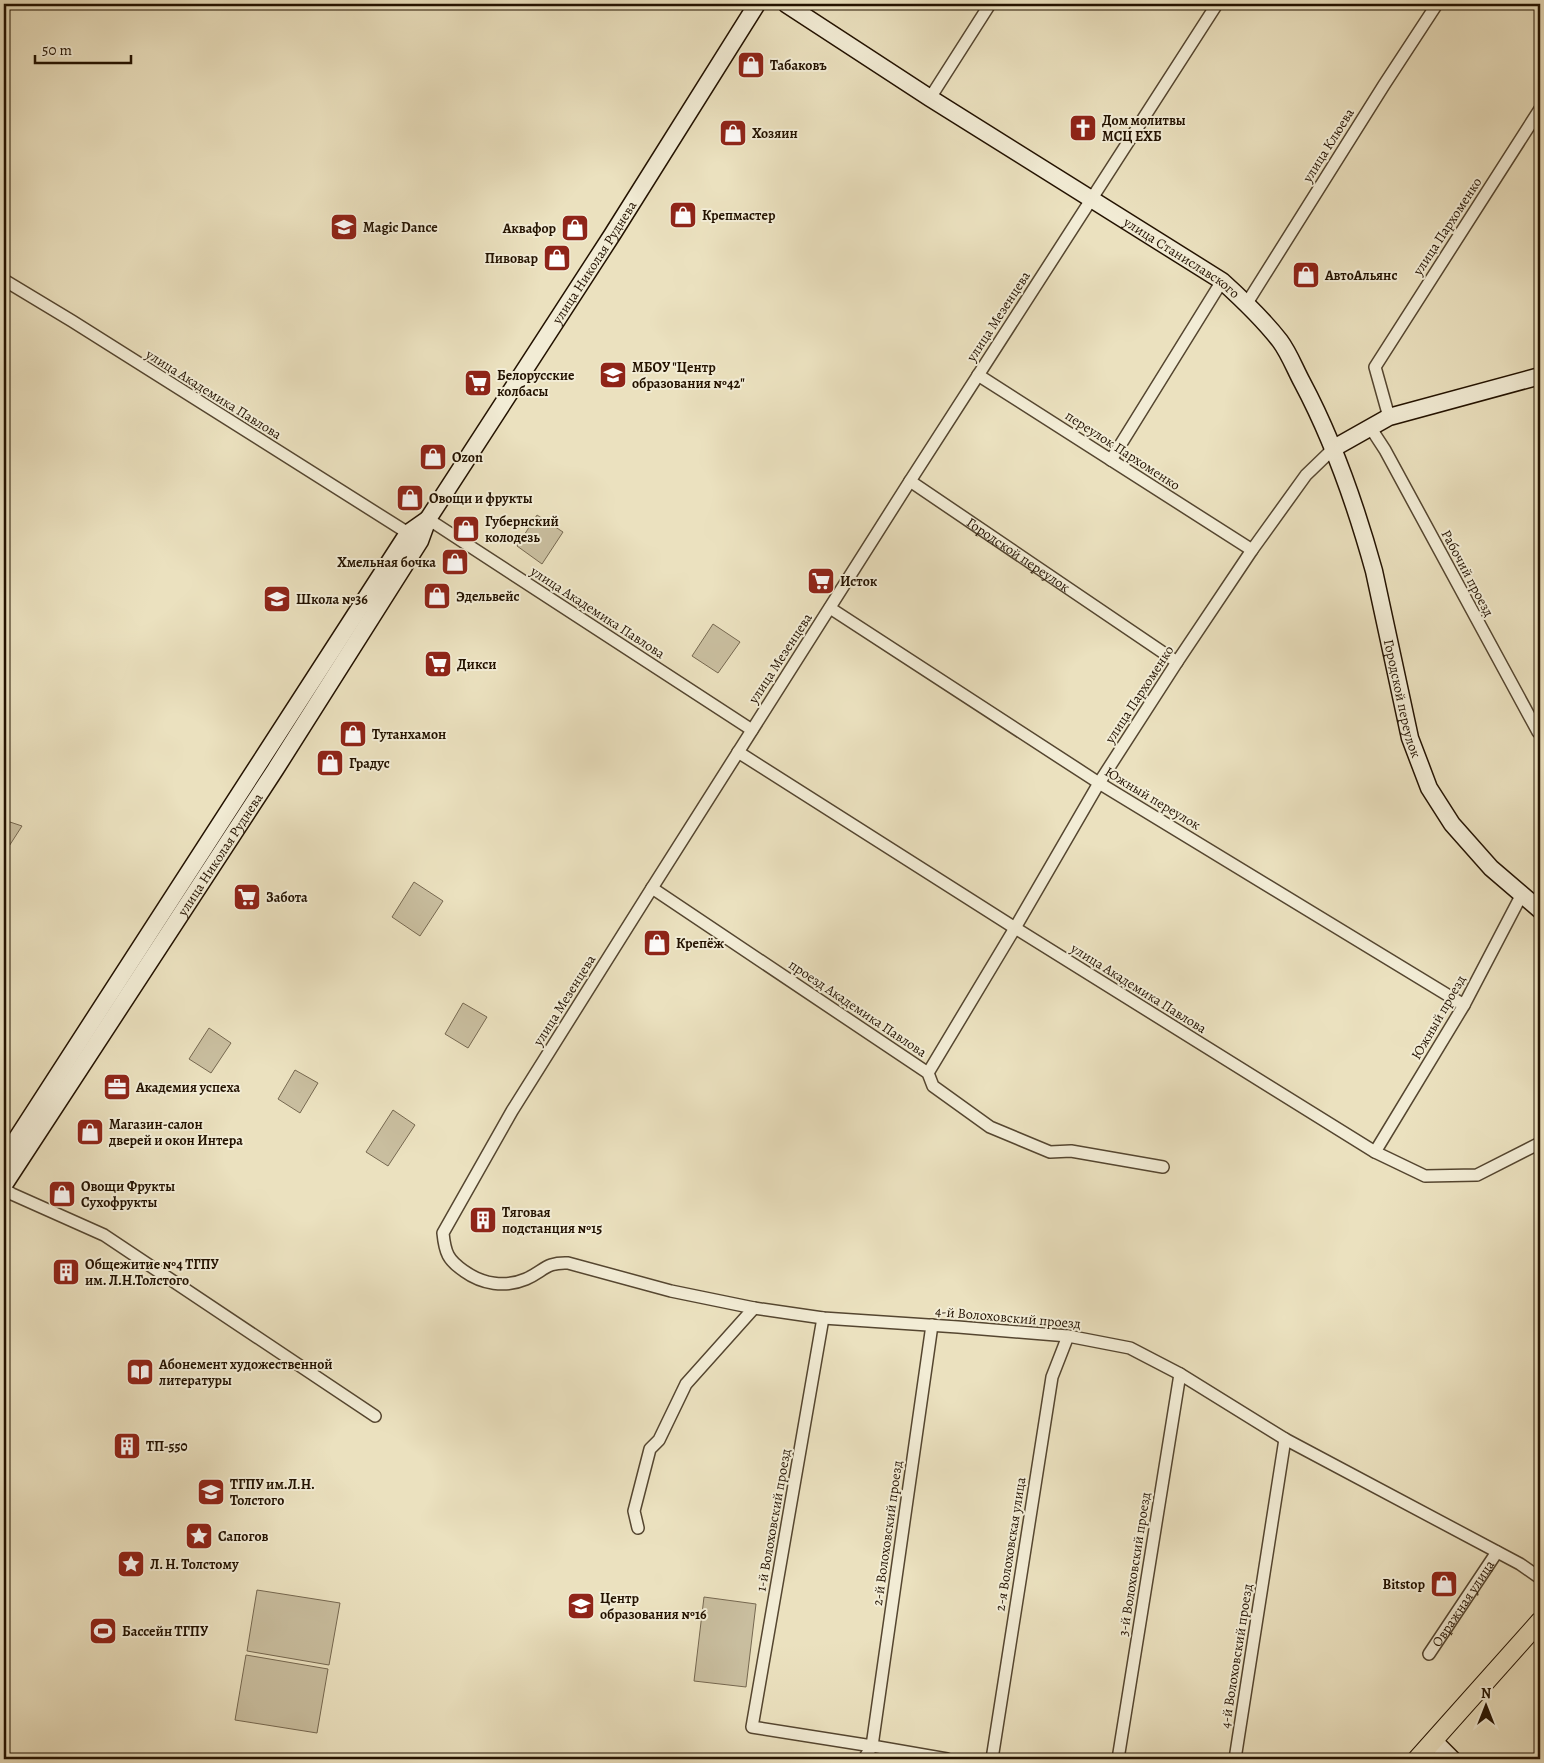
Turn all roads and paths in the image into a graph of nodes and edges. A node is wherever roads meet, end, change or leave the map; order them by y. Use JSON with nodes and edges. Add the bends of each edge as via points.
{"nodes":[{"id":1,"x":757,"y":4,"type":"edge"},
{"id":2,"x":786,"y":4,"type":"edge"},
{"id":3,"x":990,"y":4,"type":"edge"},
{"id":4,"x":1216,"y":4,"type":"edge"},
{"id":5,"x":1437,"y":4,"type":"edge"},
{"id":6,"x":930,"y":98,"type":"junction"},
{"id":7,"x":1540,"y":109,"type":"edge"},
{"id":8,"x":1092,"y":199,"type":"junction"},
{"id":9,"x":4,"y":280,"type":"edge"},
{"id":10,"x":1222,"y":281,"type":"junction"},
{"id":11,"x":1247,"y":303,"type":"junction"},
{"id":12,"x":978,"y":375,"type":"junction"},
{"id":13,"x":1540,"y":376,"type":"edge"},
{"id":14,"x":1388,"y":417,"type":"junction"},
{"id":15,"x":1370,"y":427,"type":"junction"},
{"id":16,"x":1334,"y":448,"type":"junction"},
{"id":17,"x":1111,"y":460,"type":"junction"},
{"id":18,"x":910,"y":481,"type":"junction"},
{"id":19,"x":428,"y":519,"type":"junction"},
{"id":20,"x":408,"y":533,"type":"junction"},
{"id":21,"x":1252,"y":550,"type":"junction"},
{"id":22,"x":830,"y":608,"type":"junction"},
{"id":23,"x":1176,"y":662,"type":"junction"},
{"id":24,"x":752,"y":730,"type":"junction"},
{"id":25,"x":1540,"y":733,"type":"edge"},
{"id":26,"x":738,"y":752,"type":"junction"},
{"id":27,"x":1099,"y":783,"type":"junction"},
{"id":28,"x":652,"y":888,"type":"junction"},
{"id":29,"x":1522,"y":894,"type":"junction"},
{"id":30,"x":1540,"y":910,"type":"edge"},
{"id":31,"x":1015,"y":928,"type":"junction"},
{"id":32,"x":1464,"y":1005,"type":"junction"},
{"id":33,"x":928,"y":1073,"type":"junction"},
{"id":34,"x":1540,"y":1143,"type":"edge"},
{"id":35,"x":1375,"y":1152,"type":"junction"},
{"id":36,"x":4,"y":1158,"type":"edge"},
{"id":37,"x":1163,"y":1167,"type":"dead end"},
{"id":38,"x":4,"y":1187,"type":"edge"},
{"id":39,"x":504,"y":1285,"type":"joint"},
{"id":40,"x":754,"y":1308,"type":"junction"},
{"id":41,"x":823,"y":1318,"type":"junction"},
{"id":42,"x":932,"y":1325,"type":"junction"},
{"id":43,"x":1068,"y":1336,"type":"junction"},
{"id":44,"x":1180,"y":1374,"type":"junction"},
{"id":45,"x":375,"y":1416,"type":"dead end"},
{"id":46,"x":1285,"y":1439,"type":"junction"},
{"id":47,"x":638,"y":1528,"type":"dead end"},
{"id":48,"x":1497,"y":1552,"type":"junction"},
{"id":49,"x":1540,"y":1578,"type":"edge"},
{"id":50,"x":1540,"y":1621,"type":"edge"},
{"id":51,"x":1429,"y":1654,"type":"dead end"},
{"id":52,"x":1434,"y":1741,"type":"junction"},
{"id":53,"x":872,"y":1746,"type":"junction"},
{"id":54,"x":864,"y":1759,"type":"edge"},
{"id":55,"x":947,"y":1759,"type":"edge"},
{"id":56,"x":992,"y":1759,"type":"edge"},
{"id":57,"x":1118,"y":1759,"type":"edge"},
{"id":58,"x":1235,"y":1759,"type":"edge"},
{"id":59,"x":1417,"y":1759,"type":"edge"},
{"id":60,"x":1452,"y":1759,"type":"edge"}],
"edges":[{"from":1,"to":19,"type":"street","name":"улица Николая Руднева"},
{"from":2,"to":6,"type":"street","name":"улица Станиславского"},
{"from":3,"to":6,"type":"street"},
{"from":4,"to":8,"type":"street","name":"улица Мезенцева"},
{"from":5,"to":11,"type":"street","name":"улица Клюева"},
{"from":6,"to":8,"type":"street","name":"улица Станиславского"},
{"from":7,"to":14,"type":"street","name":"улица Пархоменко","via":[[1375,367]]},
{"from":8,"to":10,"type":"street","name":"улица Станиславского"},
{"from":8,"to":12,"type":"street","name":"улица Мезенцева"},
{"from":9,"to":20,"type":"street","name":"улица Академика Павлова"},
{"from":10,"to":11,"type":"street","name":"улица Станиславского"},
{"from":10,"to":17,"type":"street"},
{"from":11,"to":16,"type":"street","name":"улица Станиславского","via":[[1281,342]]},
{"from":12,"to":17,"type":"street","name":"переулок Пархоменко"},
{"from":12,"to":18,"type":"street","name":"улица Мезенцева"},
{"from":13,"to":14,"type":"street"},
{"from":14,"to":15,"type":"street"},
{"from":15,"to":16,"type":"street"},
{"from":15,"to":25,"type":"street","name":"Рабочий проезд"},
{"from":16,"to":21,"type":"street","name":"улица Пархоменко","via":[[1306,475]]},
{"from":16,"to":29,"type":"street","name":"Городской переулок","via":[[1372,562],[1410,738],[1429,788],[1452,824],[1491,868]]},
{"from":17,"to":21,"type":"street","name":"переулок Пархоменко"},
{"from":18,"to":22,"type":"street","name":"улица Мезенцева"},
{"from":18,"to":23,"type":"street","name":"Городской переулок"},
{"from":19,"to":20,"type":"street","name":"улица Николая Руднева"},
{"from":19,"to":24,"type":"street","name":"улица Академика Павлова"},
{"from":19,"to":38,"type":"street","name":"улица Николая Руднева","via":[[420,541],[275,770]]},
{"from":20,"to":36,"type":"street","name":"улица Николая Руднева"},
{"from":21,"to":23,"type":"street","name":"улица Пархоменко"},
{"from":22,"to":24,"type":"street","name":"улица Мезенцева"},
{"from":22,"to":27,"type":"street","name":"Южный переулок"},
{"from":23,"to":27,"type":"street","name":"улица Пархоменко"},
{"from":24,"to":26,"type":"street","name":"улица Мезенцева"},
{"from":26,"to":28,"type":"street","name":"улица Мезенцева"},
{"from":26,"to":31,"type":"street","name":"улица Академика Павлова"},
{"from":27,"to":31,"type":"street","name":"улица Пархоменко"},
{"from":27,"to":32,"type":"street","name":"Южный переулок"},
{"from":28,"to":33,"type":"street","name":"проезд Академика Павлова"},
{"from":28,"to":39,"type":"street","name":"улица Мезенцева","via":[[512,1111],[443,1233],[444,1249],[453,1263],[476,1279]]},
{"from":29,"to":30,"type":"street","name":"Городской переулок"},
{"from":29,"to":32,"type":"street","name":"Южный проезд"},
{"from":31,"to":33,"type":"street","name":"улица Пархоменко"},
{"from":31,"to":35,"type":"street","name":"улица Академика Павлова"},
{"from":32,"to":35,"type":"street","name":"Южный проезд"},
{"from":33,"to":37,"type":"street","name":"проезд Академика Павлова","via":[[933,1086],[990,1127],[1050,1152],[1072,1151]]},
{"from":34,"to":35,"type":"street","name":"улица Академика Павлова","via":[[1477,1175],[1425,1176]]},
{"from":38,"to":45,"type":"street","via":[[12,1194],[104,1235]]},
{"from":39,"to":40,"type":"street","name":"4-й Волоховский проезд","via":[[526,1279],[557,1262],[568,1263],[671,1292]]},
{"from":40,"to":41,"type":"street","name":"4-й Волоховский проезд"},
{"from":40,"to":47,"type":"street","via":[[686,1384],[659,1440],[650,1450],[634,1511]]},
{"from":41,"to":42,"type":"street","name":"4-й Волоховский проезд"},
{"from":41,"to":53,"type":"street","name":"1-й Волоховский проезд","via":[[752,1727]]},
{"from":42,"to":43,"type":"street","name":"4-й Волоховский проезд"},
{"from":42,"to":53,"type":"street","name":"2-й Волоховский проезд"},
{"from":43,"to":44,"type":"street","name":"4-й Волоховский проезд","via":[[1130,1348]]},
{"from":43,"to":56,"type":"street","name":"2-я Волоховская улица","via":[[1052,1377]]},
{"from":44,"to":46,"type":"street","name":"4-й Волоховский проезд"},
{"from":44,"to":57,"type":"street","name":"3-й Волоховский проезд"},
{"from":46,"to":48,"type":"street","name":"4-й Волоховский проезд"},
{"from":46,"to":58,"type":"street","name":"4-й Волоховский проезд"},
{"from":48,"to":49,"type":"street","name":"4-й Волоховский проезд"},
{"from":48,"to":51,"type":"street","name":"Овражная улица"},
{"from":50,"to":52,"type":"main road"},
{"from":52,"to":59,"type":"main road"},
{"from":52,"to":60,"type":"street"},
{"from":53,"to":54,"type":"street"},
{"from":53,"to":55,"type":"street"}]}
